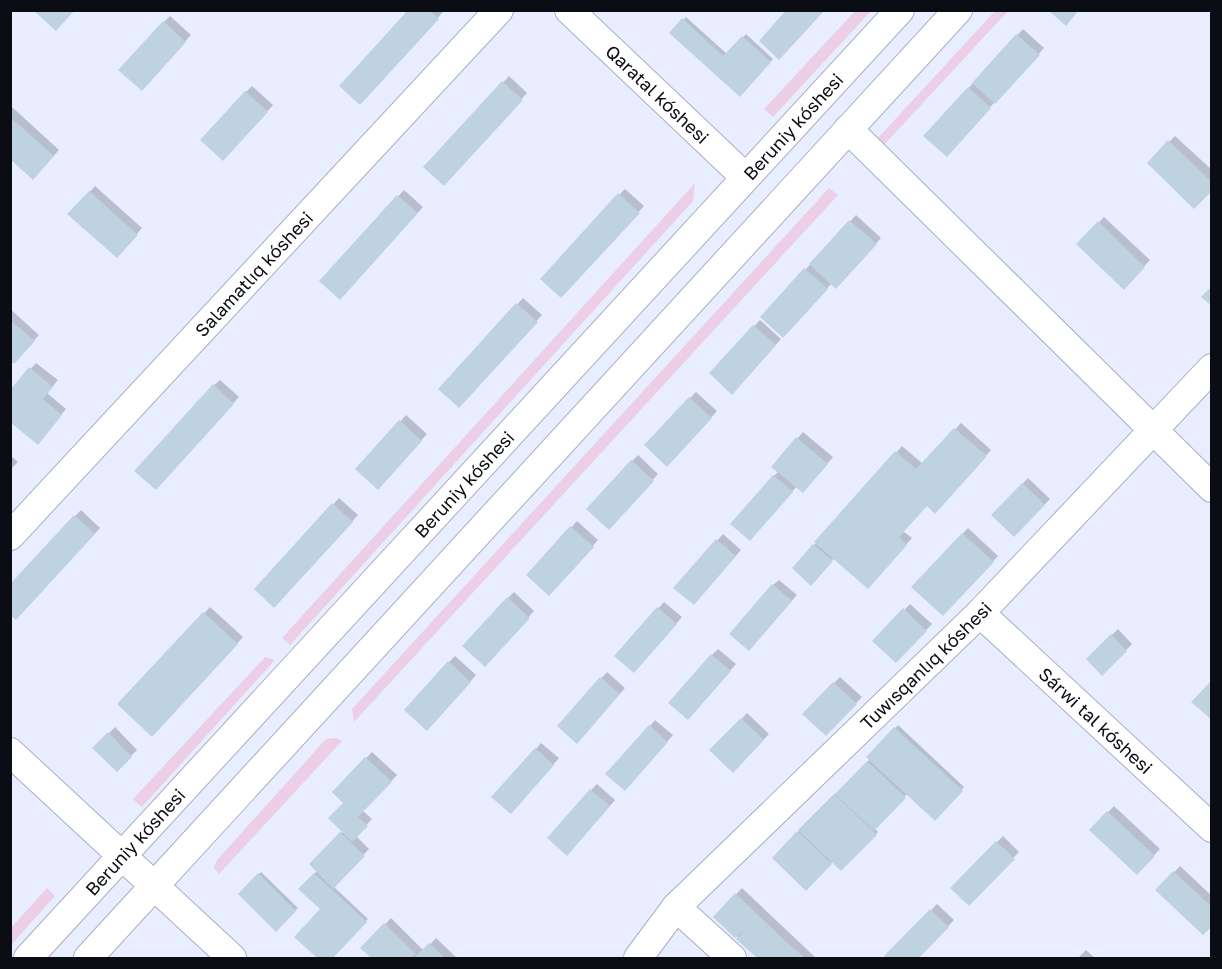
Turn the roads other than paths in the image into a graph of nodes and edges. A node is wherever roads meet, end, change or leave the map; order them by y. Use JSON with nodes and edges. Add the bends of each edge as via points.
{"nodes":[{"id":1,"x":499,"y":10,"type":"edge"},
{"id":2,"x":569,"y":10,"type":"edge"},
{"id":3,"x":900,"y":10,"type":"edge"},
{"id":4,"x":958,"y":10,"type":"edge"},
{"id":5,"x":848,"y":129,"type":"junction"},
{"id":6,"x":745,"y":177,"type":"junction"},
{"id":7,"x":1212,"y":368,"type":"edge"},
{"id":8,"x":1154,"y":431,"type":"junction"},
{"id":9,"x":1212,"y":488,"type":"edge"},
{"id":10,"x":10,"y":536,"type":"edge"},
{"id":11,"x":980,"y":613,"type":"junction"},
{"id":12,"x":10,"y":752,"type":"edge"},
{"id":13,"x":1212,"y":828,"type":"edge"},
{"id":14,"x":122,"y":855,"type":"junction"},
{"id":15,"x":153,"y":884,"type":"junction"},
{"id":16,"x":676,"y":907,"type":"junction"},
{"id":17,"x":28,"y":958,"type":"edge"},
{"id":18,"x":88,"y":958,"type":"edge"},
{"id":19,"x":232,"y":958,"type":"edge"},
{"id":20,"x":638,"y":958,"type":"edge"},
{"id":21,"x":732,"y":958,"type":"edge"}],
"edges":[{"from":1,"to":10,"type":"street","name":"Salamatlıq kóshesi"},
{"from":2,"to":6,"type":"street","name":"Qaratal kóshesi"},
{"from":3,"to":6,"type":"street","name":"Beruniy kóshesi"},
{"from":4,"to":5,"type":"street"},
{"from":5,"to":8,"type":"street"},
{"from":5,"to":15,"type":"street","via":[[328,700]]},
{"from":6,"to":14,"type":"street","name":"Beruniy kóshesi"},
{"from":7,"to":8,"type":"street","name":"Tuwısqanlıq kóshesi"},
{"from":8,"to":9,"type":"street"},
{"from":8,"to":11,"type":"street","name":"Tuwısqanlıq kóshesi"},
{"from":11,"to":13,"type":"street","name":"Sárwi tal kóshesi"},
{"from":11,"to":16,"type":"street","name":"Tuwısqanlıq kóshesi"},
{"from":12,"to":14,"type":"street"},
{"from":14,"to":15,"type":"street"},
{"from":14,"to":17,"type":"street","name":"Beruniy kóshesi"},
{"from":15,"to":18,"type":"street"},
{"from":15,"to":19,"type":"street"},
{"from":16,"to":20,"type":"street","name":"Tuwısqanlıq kóshesi"},
{"from":16,"to":21,"type":"street"}]}
